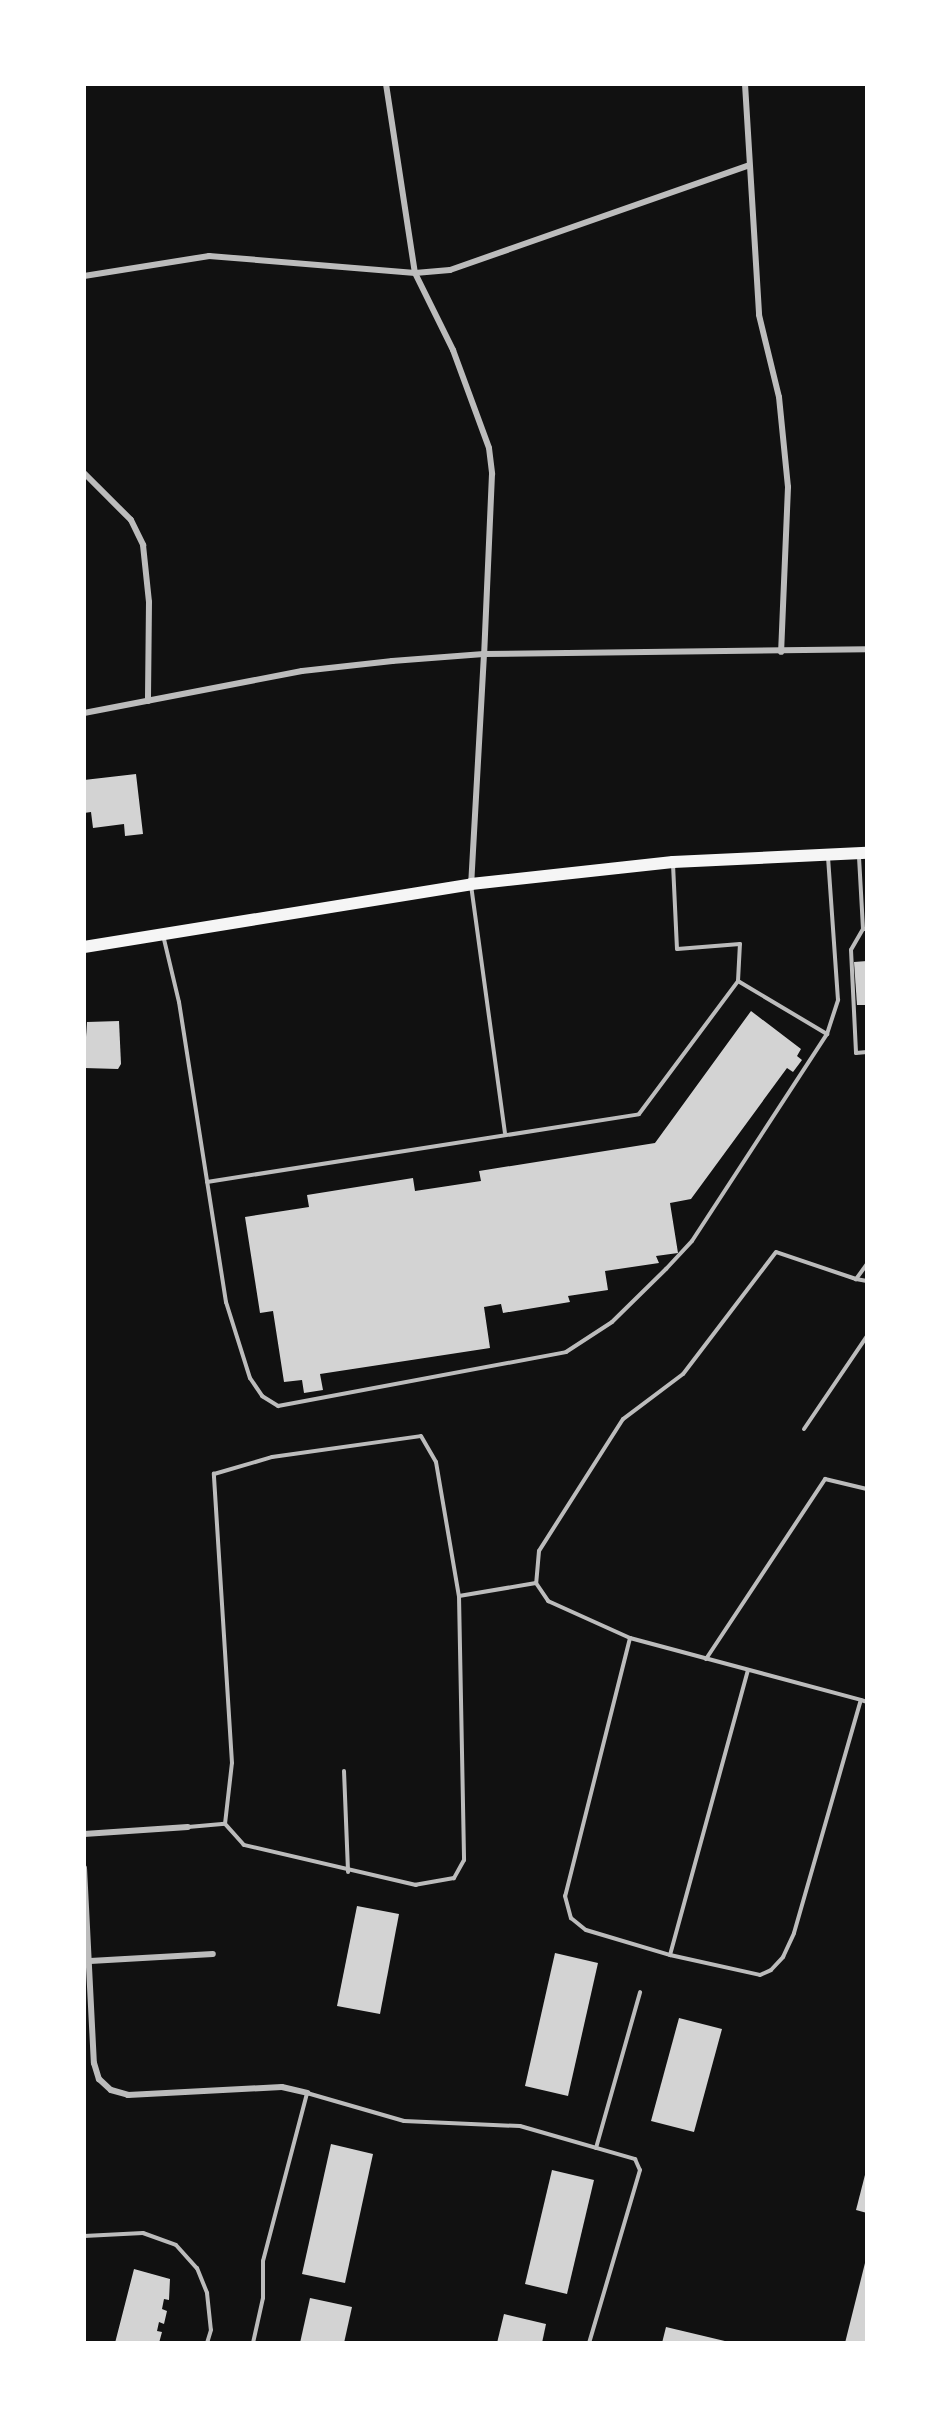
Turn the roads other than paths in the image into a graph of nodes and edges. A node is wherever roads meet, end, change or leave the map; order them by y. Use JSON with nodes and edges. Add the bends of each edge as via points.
{"nodes":[{"id":1,"x":386,"y":84,"type":"edge"},
{"id":2,"x":745,"y":84,"type":"edge"},
{"id":3,"x":747,"y":166,"type":"junction"},
{"id":4,"x":415,"y":273,"type":"junction"},
{"id":5,"x":84,"y":276,"type":"edge"},
{"id":6,"x":84,"y":473,"type":"edge"},
{"id":7,"x":867,"y":649,"type":"edge"},
{"id":8,"x":781,"y":652,"type":"junction"},
{"id":9,"x":484,"y":654,"type":"junction"},
{"id":10,"x":148,"y":701,"type":"junction"},
{"id":11,"x":84,"y":714,"type":"edge"},
{"id":12,"x":863,"y":853,"type":"edge"},
{"id":13,"x":828,"y":854,"type":"junction"},
{"id":14,"x":673,"y":862,"type":"junction"},
{"id":15,"x":471,"y":884,"type":"junction"},
{"id":16,"x":865,"y":929,"type":"edge"},
{"id":17,"x":163,"y":934,"type":"junction"},
{"id":18,"x":84,"y":947,"type":"edge"},
{"id":19,"x":738,"y":981,"type":"junction"},
{"id":20,"x":827,"y":1034,"type":"junction"},
{"id":21,"x":867,"y":1052,"type":"edge"},
{"id":22,"x":505,"y":1134,"type":"junction"},
{"id":23,"x":207,"y":1182,"type":"junction"},
{"id":24,"x":867,"y":1264,"type":"edge"},
{"id":25,"x":856,"y":1279,"type":"junction"},
{"id":26,"x":867,"y":1281,"type":"edge"},
{"id":27,"x":867,"y":1336,"type":"edge"},
{"id":28,"x":804,"y":1429,"type":"dead end"},
{"id":29,"x":867,"y":1489,"type":"edge"},
{"id":30,"x":536,"y":1583,"type":"junction"},
{"id":31,"x":459,"y":1596,"type":"junction"},
{"id":32,"x":630,"y":1638,"type":"junction"},
{"id":33,"x":706,"y":1659,"type":"junction"},
{"id":34,"x":748,"y":1670,"type":"junction"},
{"id":35,"x":861,"y":1700,"type":"junction"},
{"id":36,"x":867,"y":1702,"type":"edge"},
{"id":37,"x":344,"y":1771,"type":"dead end"},
{"id":38,"x":225,"y":1824,"type":"junction"},
{"id":39,"x":188,"y":1827,"type":"joint"},
{"id":40,"x":84,"y":1834,"type":"edge"},
{"id":41,"x":84,"y":1868,"type":"edge"},
{"id":42,"x":348,"y":1872,"type":"junction"},
{"id":43,"x":213,"y":1954,"type":"dead end"},
{"id":44,"x":670,"y":1955,"type":"junction"},
{"id":45,"x":90,"y":1961,"type":"junction"},
{"id":46,"x":640,"y":1992,"type":"dead end"},
{"id":47,"x":307,"y":2092,"type":"junction"},
{"id":48,"x":596,"y":2148,"type":"junction"},
{"id":49,"x":84,"y":2236,"type":"edge"},
{"id":50,"x":207,"y":2343,"type":"edge"},
{"id":51,"x":253,"y":2343,"type":"edge"},
{"id":52,"x":589,"y":2343,"type":"edge"}],
"edges":[{"from":1,"to":4,"type":"street"},
{"from":2,"to":3,"type":"street"},
{"from":3,"to":4,"type":"street","via":[[650,197],[484,261],[450,270]]},
{"from":3,"to":8,"type":"street","via":[[759,315],[779,397],[788,487]]},
{"from":4,"to":5,"type":"street","via":[[209,256]]},
{"from":4,"to":9,"type":"street","via":[[453,350],[489,448],[492,474]]},
{"from":6,"to":10,"type":"street","via":[[131,520],[143,545],[150,602]]},
{"from":7,"to":8,"type":"street"},
{"from":8,"to":9,"type":"street"},
{"from":9,"to":10,"type":"street","via":[[302,671]]},
{"from":9,"to":15,"type":"street"},
{"from":10,"to":11,"type":"street"},
{"from":12,"to":13,"type":"main road"},
{"from":12,"to":16,"type":"lane"},
{"from":13,"to":14,"type":"main road"},
{"from":13,"to":20,"type":"lane","via":[[838,1000]]},
{"from":14,"to":15,"type":"main road"},
{"from":14,"to":19,"type":"lane","via":[[676,949],[740,945]]},
{"from":15,"to":17,"type":"main road"},
{"from":15,"to":22,"type":"lane"},
{"from":16,"to":21,"type":"lane","via":[[851,950],[856,1053]]},
{"from":17,"to":18,"type":"main road"},
{"from":17,"to":23,"type":"lane","via":[[179,1002]]},
{"from":19,"to":20,"type":"lane"},
{"from":19,"to":22,"type":"lane","via":[[639,1114]]},
{"from":20,"to":23,"type":"lane","via":[[692,1241],[612,1322],[566,1352],[278,1406],[262,1396],[246,1367],[226,1302]]},
{"from":22,"to":23,"type":"lane"},
{"from":24,"to":25,"type":"lane"},
{"from":25,"to":26,"type":"lane"},
{"from":25,"to":30,"type":"lane","via":[[776,1252],[683,1374],[623,1419],[539,1551]]},
{"from":27,"to":28,"type":"lane"},
{"from":29,"to":33,"type":"lane","via":[[825,1479]]},
{"from":30,"to":31,"type":"lane"},
{"from":30,"to":32,"type":"lane","via":[[548,1601]]},
{"from":31,"to":38,"type":"lane","via":[[436,1462],[421,1436],[273,1458],[214,1474],[232,1763]]},
{"from":31,"to":42,"type":"lane","via":[[464,1860],[454,1878],[416,1885]]},
{"from":32,"to":33,"type":"lane"},
{"from":32,"to":44,"type":"lane","via":[[565,1896],[571,1918],[586,1930]]},
{"from":33,"to":34,"type":"lane"},
{"from":34,"to":35,"type":"lane"},
{"from":34,"to":44,"type":"lane"},
{"from":35,"to":36,"type":"lane"},
{"from":35,"to":44,"type":"lane","via":[[794,1933],[783,1957],[760,1975]]},
{"from":37,"to":42,"type":"lane"},
{"from":38,"to":39,"type":"lane"},
{"from":38,"to":42,"type":"lane","via":[[244,1845]]},
{"from":39,"to":40,"type":"street"},
{"from":41,"to":45,"type":"street"},
{"from":43,"to":45,"type":"street"},
{"from":45,"to":47,"type":"street","via":[[94,2063],[99,2079],[111,2090],[128,2095],[282,2087]]},
{"from":46,"to":48,"type":"lane"},
{"from":47,"to":48,"type":"lane","via":[[404,2121],[520,2126]]},
{"from":47,"to":51,"type":"lane","via":[[263,2261],[263,2298]]},
{"from":48,"to":52,"type":"lane","via":[[634,2159],[640,2170]]},
{"from":49,"to":50,"type":"lane","via":[[143,2233],[176,2245],[197,2268],[207,2293],[211,2330]]}]}
